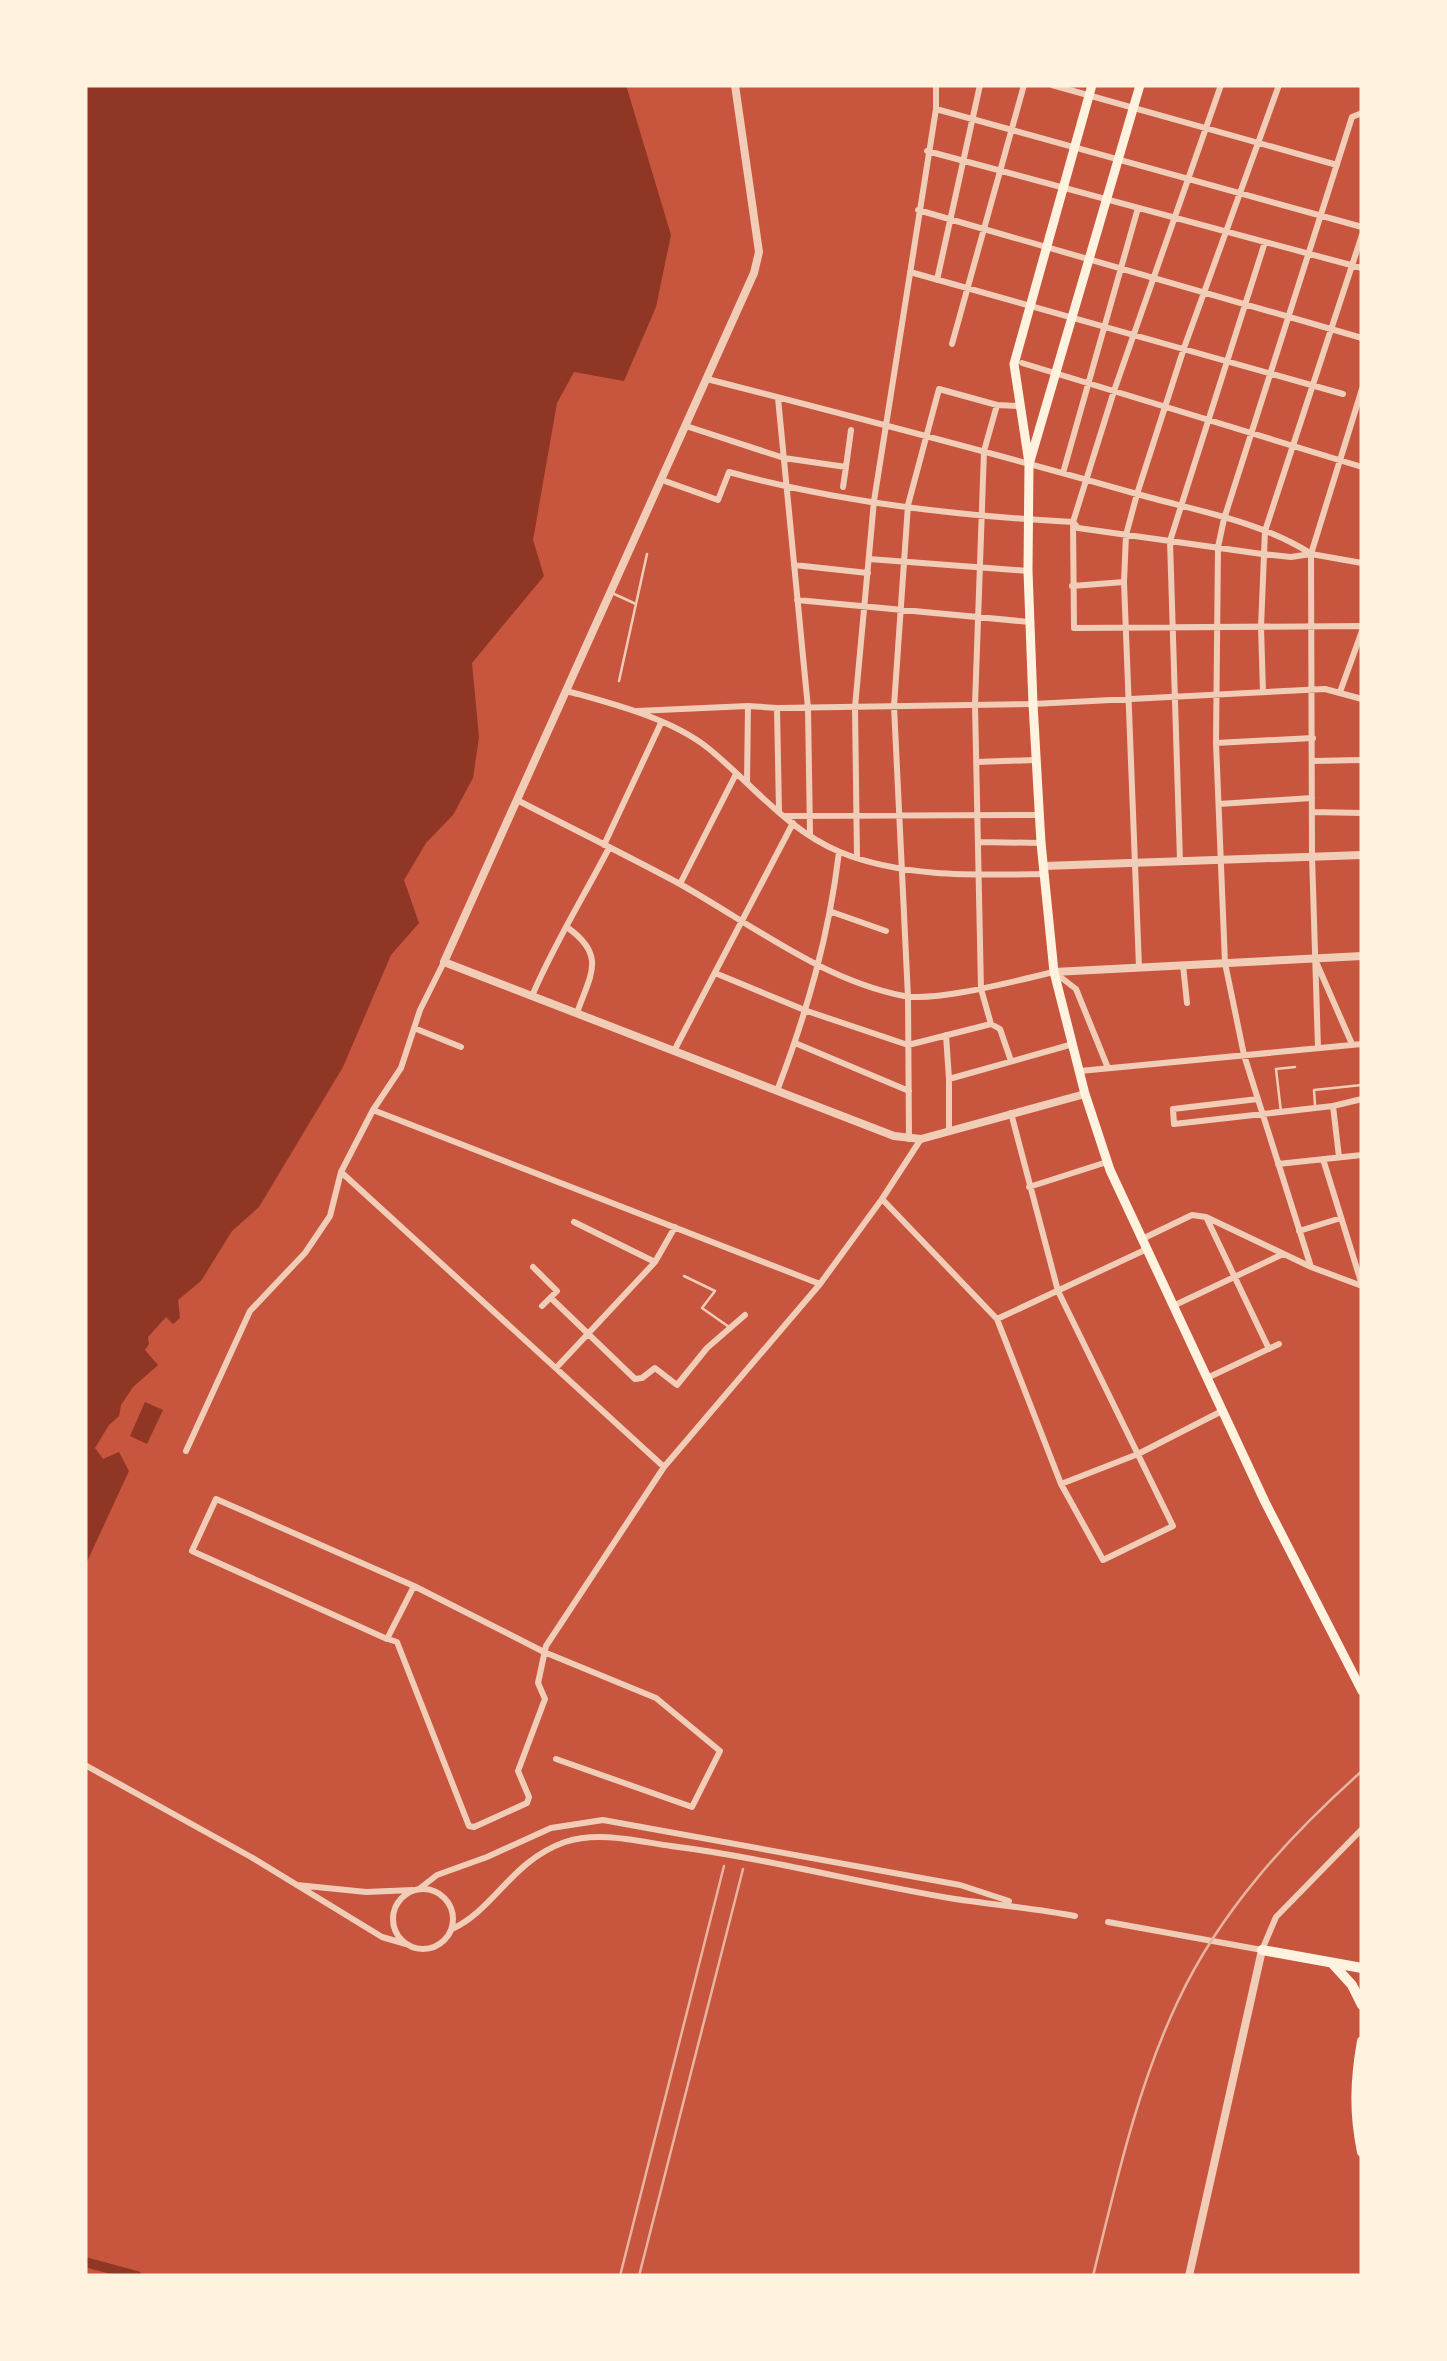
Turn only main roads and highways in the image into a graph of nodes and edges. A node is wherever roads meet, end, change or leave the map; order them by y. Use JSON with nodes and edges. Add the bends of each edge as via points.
{"nodes":[{"id":1,"x":1140,"y":85,"type":"edge"},
{"id":2,"x":1090,"y":90,"type":"edge"},
{"id":3,"x":1030,"y":463,"type":"junction"},
{"id":4,"x":1362,"y":1691,"type":"edge"},
{"id":5,"x":1331,"y":1962,"type":"junction"},
{"id":6,"x":1362,"y":1965,"type":"edge"},
{"id":7,"x":1362,"y":2005,"type":"edge"},
{"id":8,"x":1362,"y":2042,"type":"edge"},
{"id":9,"x":1362,"y":2152,"type":"edge"}],
"edges":[{"from":1,"to":3,"type":"main road"},
{"from":2,"to":3,"type":"main road","via":[[1014,364]]},
{"from":3,"to":4,"type":"main road","via":[[1028,570],[1041,843],[1054,972],[1086,1094],[1144,1244]]},
{"from":5,"to":6,"type":"highway"},
{"from":5,"to":6,"type":"highway","via":[[1262,1950]]},
{"from":5,"to":7,"type":"highway"},
{"from":8,"to":9,"type":"highway","via":[[1354,2085]]}]}
